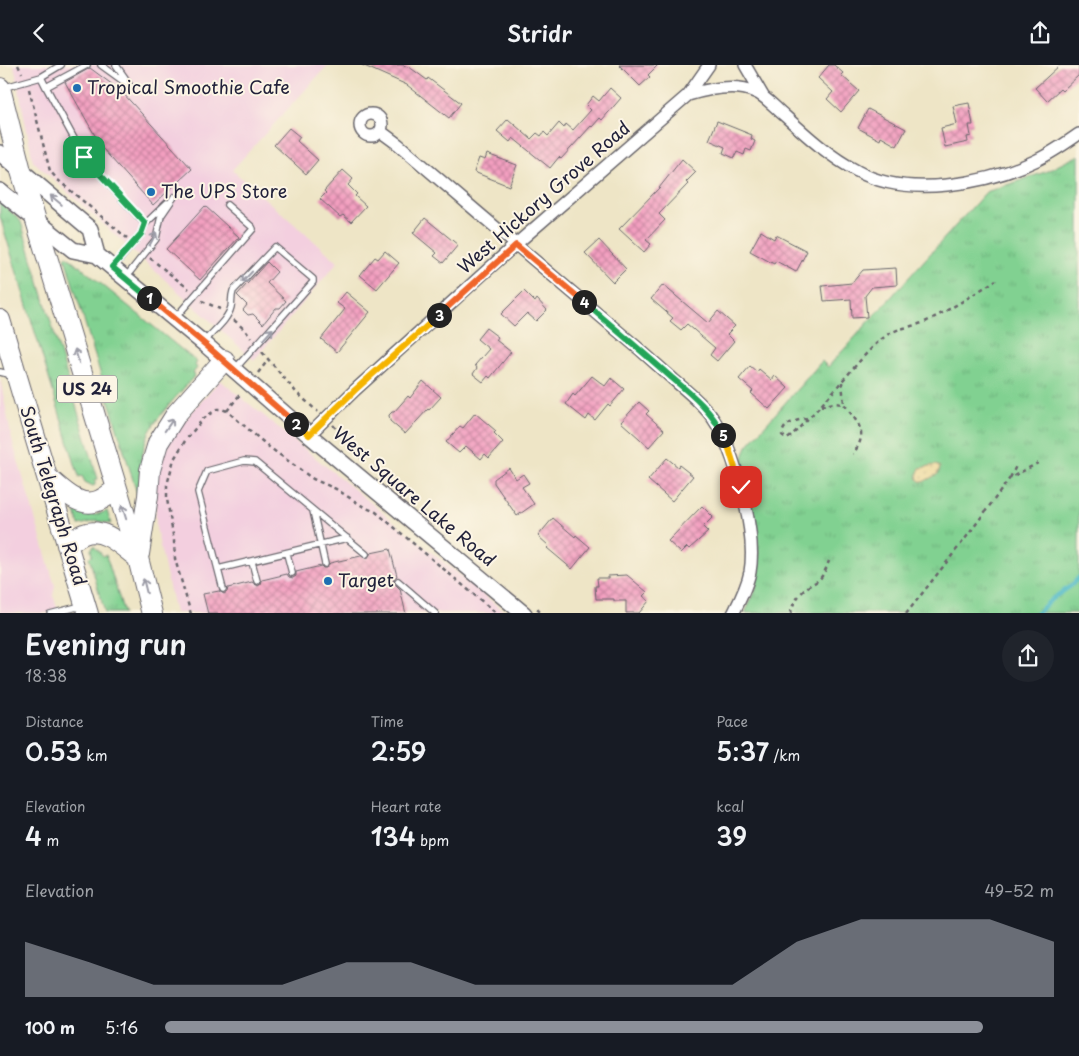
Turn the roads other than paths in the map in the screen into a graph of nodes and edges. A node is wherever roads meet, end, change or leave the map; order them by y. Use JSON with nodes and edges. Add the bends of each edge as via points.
{"nodes":[{"id":1,"x":62,"y":65,"type":"edge"},
{"id":2,"x":86,"y":65,"type":"edge"},
{"id":3,"x":101,"y":65,"type":"edge"},
{"id":4,"x":116,"y":65,"type":"edge"},
{"id":5,"x":709,"y":65,"type":"edge"},
{"id":6,"x":745,"y":65,"type":"edge"},
{"id":7,"x":41,"y":77,"type":"junction"},
{"id":8,"x":46,"y":87,"type":"junction"},
{"id":9,"x":0,"y":89,"type":"edge"},
{"id":10,"x":688,"y":95,"type":"junction"},
{"id":11,"x":764,"y":97,"type":"junction"},
{"id":12,"x":380,"y":131,"type":"dead end"},
{"id":13,"x":1079,"y":134,"type":"edge"},
{"id":14,"x":0,"y":153,"type":"edge"},
{"id":15,"x":22,"y":171,"type":"junction"},
{"id":16,"x":0,"y":191,"type":"edge"},
{"id":17,"x":227,"y":205,"type":"dead end"},
{"id":18,"x":36,"y":221,"type":"junction"},
{"id":19,"x":145,"y":223,"type":"junction"},
{"id":20,"x":516,"y":245,"type":"junction"},
{"id":21,"x":97,"y":255,"type":"junction"},
{"id":22,"x":112,"y":267,"type":"junction"},
{"id":23,"x":125,"y":278,"type":"junction"},
{"id":24,"x":174,"y":318,"type":"junction"},
{"id":25,"x":0,"y":320,"type":"edge"},
{"id":26,"x":204,"y":343,"type":"junction"},
{"id":27,"x":229,"y":365,"type":"junction"},
{"id":28,"x":9,"y":374,"type":"edge"},
{"id":29,"x":309,"y":435,"type":"junction"},
{"id":30,"x":47,"y":477,"type":"junction"},
{"id":31,"x":117,"y":489,"type":"junction"},
{"id":32,"x":313,"y":510,"type":"junction"},
{"id":33,"x":347,"y":538,"type":"junction"},
{"id":34,"x":68,"y":545,"type":"junction"},
{"id":35,"x":321,"y":545,"type":"junction"},
{"id":36,"x":287,"y":553,"type":"junction"},
{"id":37,"x":366,"y":555,"type":"dead end"},
{"id":38,"x":138,"y":558,"type":"junction"},
{"id":39,"x":252,"y":562,"type":"junction"},
{"id":40,"x":325,"y":564,"type":"dead end"},
{"id":41,"x":218,"y":569,"type":"junction"},
{"id":42,"x":292,"y":573,"type":"dead end"},
{"id":43,"x":257,"y":581,"type":"dead end"},
{"id":44,"x":398,"y":581,"type":"dead end"},
{"id":45,"x":223,"y":589,"type":"dead end"},
{"id":46,"x":86,"y":609,"type":"edge"},
{"id":47,"x":50,"y":613,"type":"edge"},
{"id":48,"x":152,"y":613,"type":"edge"},
{"id":49,"x":436,"y":613,"type":"edge"},
{"id":50,"x":524,"y":613,"type":"edge"},
{"id":51,"x":733,"y":613,"type":"edge"}],
"edges":[{"from":1,"to":7,"type":"lane"},
{"from":2,"to":8,"type":"lane"},
{"from":3,"to":4,"type":"lane","via":[[130,86]]},
{"from":5,"to":10,"type":"street","name":"West Hickory Grove Road"},
{"from":6,"to":11,"type":"street"},
{"from":7,"to":8,"type":"lane"},
{"from":7,"to":9,"type":"lane"},
{"from":8,"to":19,"type":"lane","via":[[84,157]]},
{"from":9,"to":15,"type":"highway","number":"US 24"},
{"from":10,"to":11,"type":"street","via":[[726,88],[744,89]]},
{"from":10,"to":20,"type":"street","name":"West Hickory Grove Road"},
{"from":11,"to":13,"type":"street","via":[[845,164],[869,177],[910,186],[956,184],[1007,172],[1036,160]]},
{"from":12,"to":20,"type":"street"},
{"from":14,"to":15,"type":"street"},
{"from":15,"to":18,"type":"highway","number":"US 24"},
{"from":21,"to":15,"type":"street","one_way":true,"via":[[90,229]]},
{"from":16,"to":18,"type":"street","name":"West Square Lake Road"},
{"from":17,"to":24,"type":"lane","via":[[253,229]]},
{"from":18,"to":21,"type":"street","name":"West Square Lake Road","via":[[73,250]]},
{"from":31,"to":18,"type":"highway","number":"US 24","one_way":true},
{"from":19,"to":22,"type":"lane","via":[[141,234]]},
{"from":23,"to":19,"type":"lane","one_way":true,"via":[[156,239],[161,216],[174,197]]},
{"from":20,"to":29,"type":"street","name":"West Hickory Grove Road"},
{"from":20,"to":51,"type":"street","via":[[686,390],[722,431],[741,487],[752,548],[748,581]]},
{"from":21,"to":22,"type":"street","name":"West Square Lake Road"},
{"from":22,"to":23,"type":"street","name":"West Square Lake Road"},
{"from":23,"to":24,"type":"street","name":"West Square Lake Road"},
{"from":24,"to":26,"type":"street","name":"West Square Lake Road"},
{"from":25,"to":28,"type":"highway","name":"South Telegraph Road"},
{"from":26,"to":27,"type":"street","name":"West Square Lake Road"},
{"from":27,"to":26,"type":"lane","one_way":true,"via":[[276,325],[313,279],[277,248],[273,249],[233,291],[228,315]]},
{"from":27,"to":29,"type":"street","name":"West Square Lake Road"},
{"from":38,"to":27,"type":"highway","one_way":true,"via":[[150,470],[158,443],[177,413]]},
{"from":28,"to":30,"type":"highway","name":"South Telegraph Road"},
{"from":29,"to":50,"type":"street","name":"West Square Lake Road"},
{"from":30,"to":31,"type":"highway","via":[[82,502],[99,501]]},
{"from":30,"to":34,"type":"highway","name":"South Telegraph Road"},
{"from":38,"to":31,"type":"highway","number":"US 24","one_way":true},
{"from":32,"to":33,"type":"lane"},
{"from":32,"to":35,"type":"lane"},
{"from":32,"to":41,"type":"lane","via":[[255,462],[244,461],[207,471],[198,492]]},
{"from":33,"to":35,"type":"lane"},
{"from":33,"to":37,"type":"lane"},
{"from":34,"to":38,"type":"highway","via":[[85,533],[99,533],[110,537]]},
{"from":34,"to":46,"type":"highway","name":"South Telegraph Road"},
{"from":35,"to":36,"type":"lane"},
{"from":35,"to":40,"type":"lane"},
{"from":36,"to":39,"type":"lane"},
{"from":36,"to":42,"type":"lane"},
{"from":48,"to":38,"type":"highway","number":"US 24","one_way":true},
{"from":39,"to":41,"type":"lane"},
{"from":39,"to":43,"type":"lane"},
{"from":41,"to":45,"type":"lane"},
{"from":44,"to":49,"type":"lane"},
{"from":46,"to":47,"type":"lane"}]}
